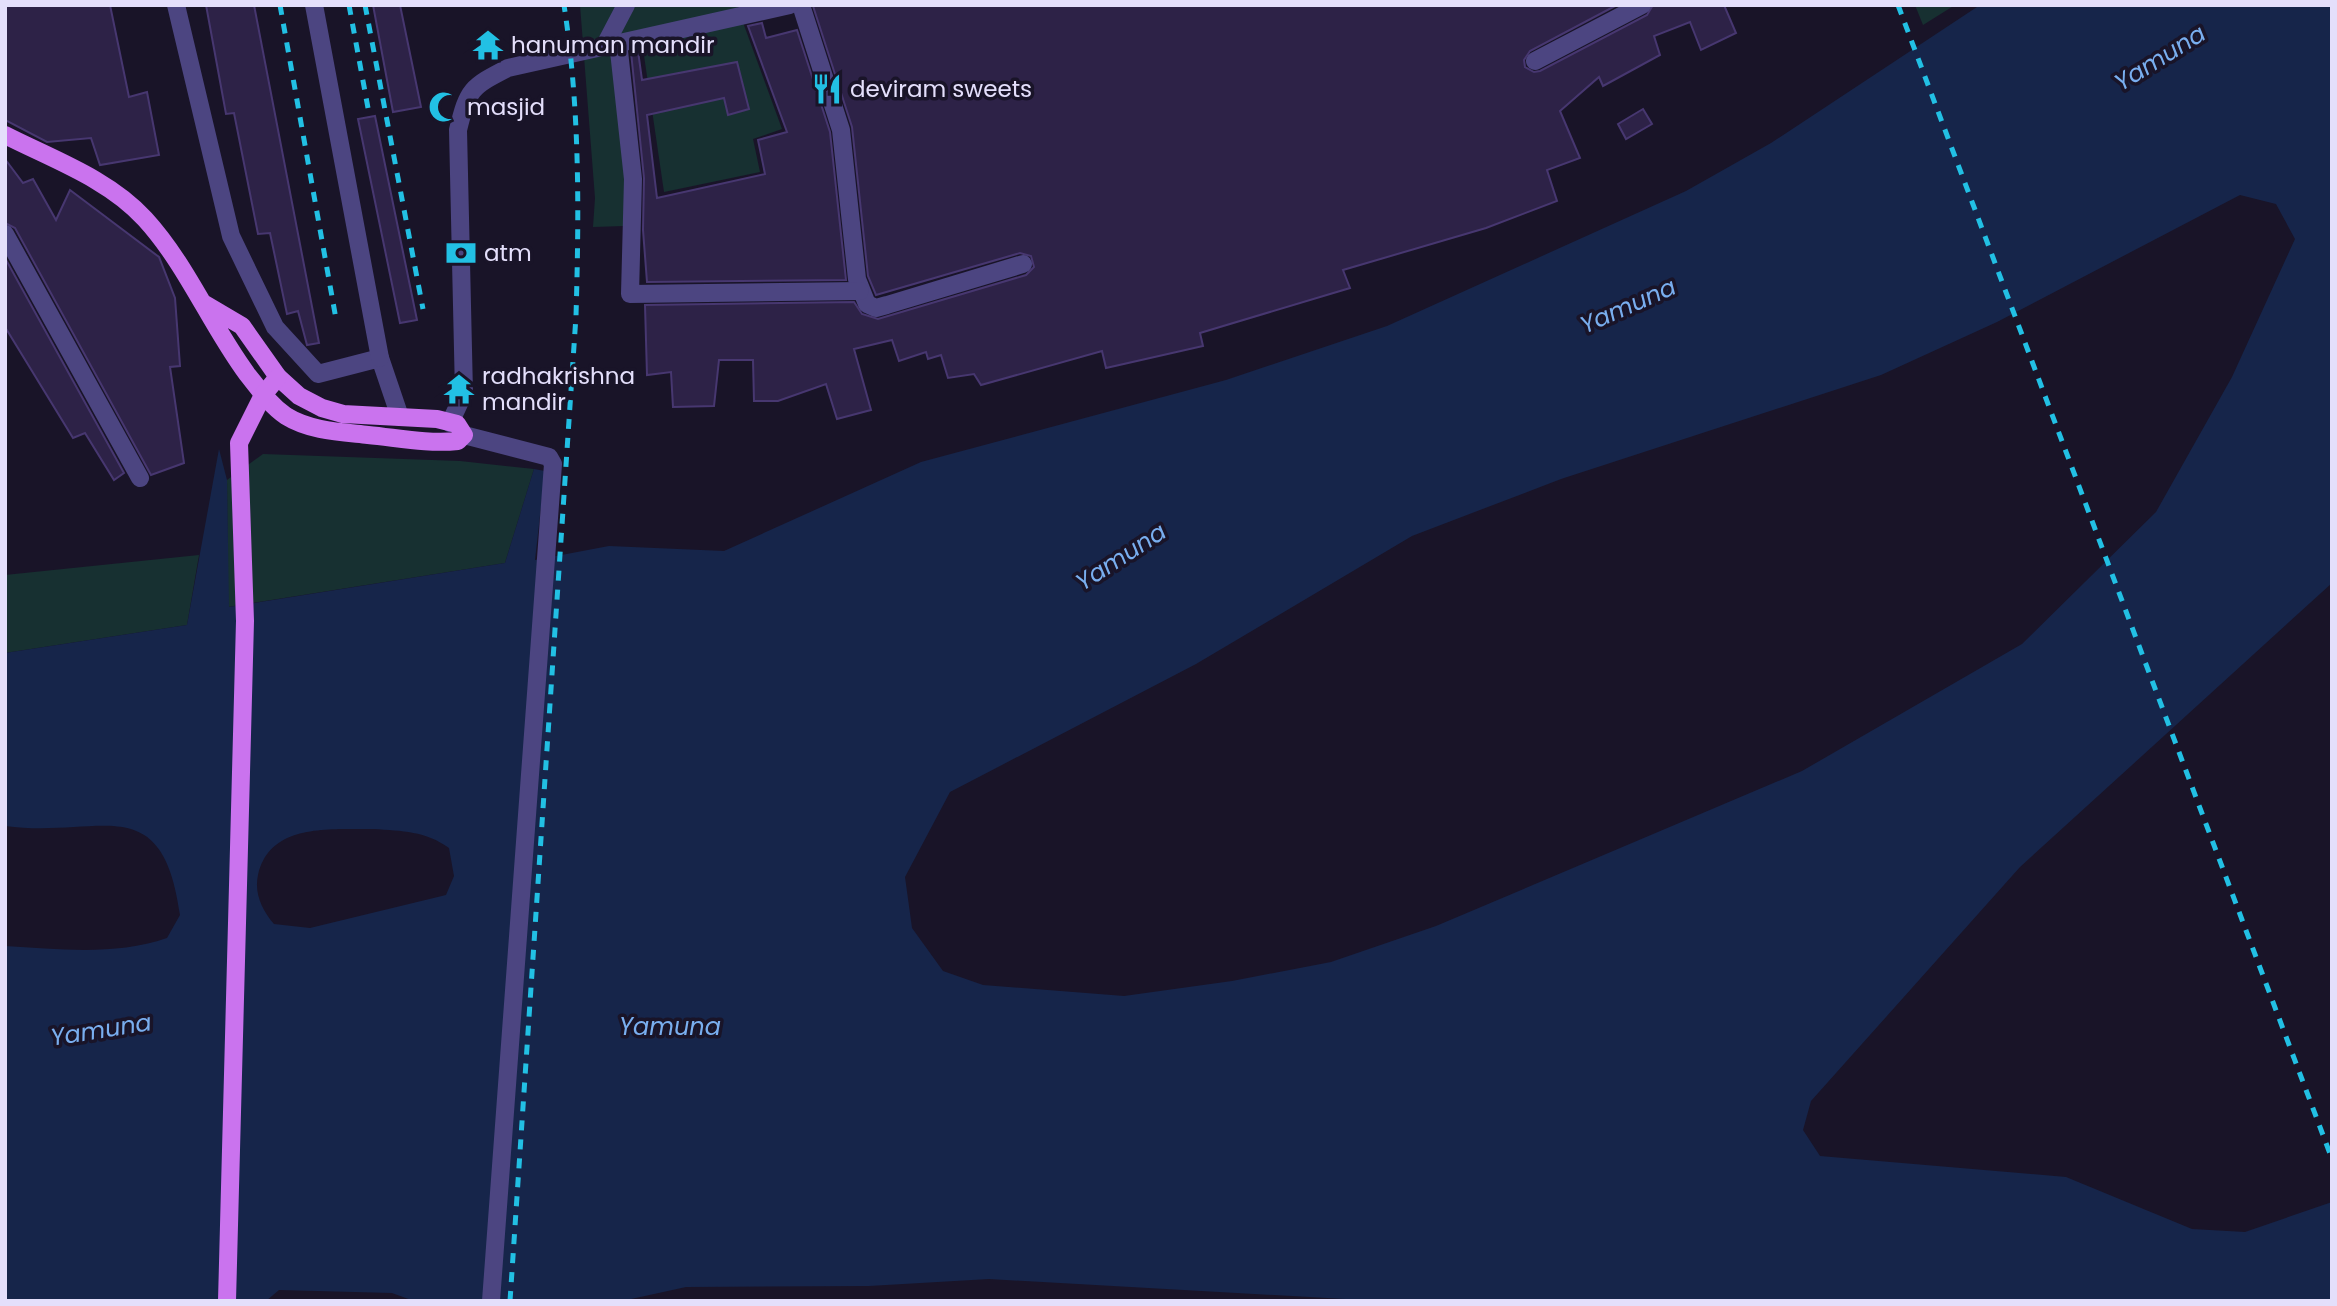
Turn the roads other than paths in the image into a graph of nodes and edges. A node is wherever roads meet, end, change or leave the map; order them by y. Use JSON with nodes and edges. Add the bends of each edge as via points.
{"nodes":[{"id":1,"x":176,"y":5,"type":"edge"},
{"id":2,"x":314,"y":5,"type":"edge"},
{"id":3,"x":626,"y":5,"type":"edge"},
{"id":4,"x":790,"y":5,"type":"edge"},
{"id":5,"x":801,"y":5,"type":"edge"},
{"id":6,"x":1642,"y":5,"type":"edge"},
{"id":7,"x":611,"y":44,"type":"junction"},
{"id":8,"x":1535,"y":61,"type":"dead end"},
{"id":9,"x":5,"y":135,"type":"edge"},
{"id":10,"x":5,"y":234,"type":"edge"},
{"id":11,"x":1023,"y":264,"type":"dead end"},
{"id":12,"x":860,"y":291,"type":"junction"},
{"id":13,"x":203,"y":303,"type":"junction"},
{"id":14,"x":380,"y":358,"type":"junction"},
{"id":15,"x":278,"y":377,"type":"junction"},
{"id":16,"x":263,"y":395,"type":"junction"},
{"id":17,"x":359,"y":415,"type":"junction"},
{"id":18,"x":400,"y":417,"type":"junction"},
{"id":19,"x":450,"y":423,"type":"junction"},
{"id":20,"x":356,"y":433,"type":"junction"},
{"id":21,"x":464,"y":435,"type":"junction"},
{"id":22,"x":140,"y":478,"type":"dead end"},
{"id":23,"x":227,"y":1301,"type":"edge"},
{"id":24,"x":491,"y":1301,"type":"edge"}],
"edges":[{"from":1,"to":14,"type":"street","via":[[231,236],[275,327],[318,374]]},
{"from":2,"to":14,"type":"street"},
{"from":3,"to":7,"type":"street"},
{"from":4,"to":7,"type":"street"},
{"from":5,"to":12,"type":"street","via":[[841,130]]},
{"from":6,"to":8,"type":"street"},
{"from":7,"to":12,"type":"street","via":[[633,179],[631,294]]},
{"from":7,"to":19,"type":"street","via":[[508,68],[467,96],[458,130],[464,394]]},
{"from":9,"to":13,"type":"main road","via":[[122,197],[146,219]]},
{"from":10,"to":22,"type":"street"},
{"from":11,"to":12,"type":"street","via":[[876,308],[867,304]]},
{"from":13,"to":15,"type":"main road","via":[[242,326]]},
{"from":13,"to":16,"type":"main road","via":[[220,338]]},
{"from":14,"to":18,"type":"street"},
{"from":15,"to":16,"type":"main road"},
{"from":15,"to":17,"type":"main road","via":[[322,408]]},
{"from":16,"to":20,"type":"main road","via":[[288,418],[318,429]]},
{"from":16,"to":23,"type":"main road","via":[[239,443],[245,621]]},
{"from":17,"to":18,"type":"main road"},
{"from":17,"to":20,"type":"main road"},
{"from":18,"to":19,"type":"main road"},
{"from":19,"to":21,"type":"main road"},
{"from":20,"to":21,"type":"main road","via":[[432,442],[458,441]]},
{"from":21,"to":24,"type":"street","via":[[549,457],[553,464]]}]}
